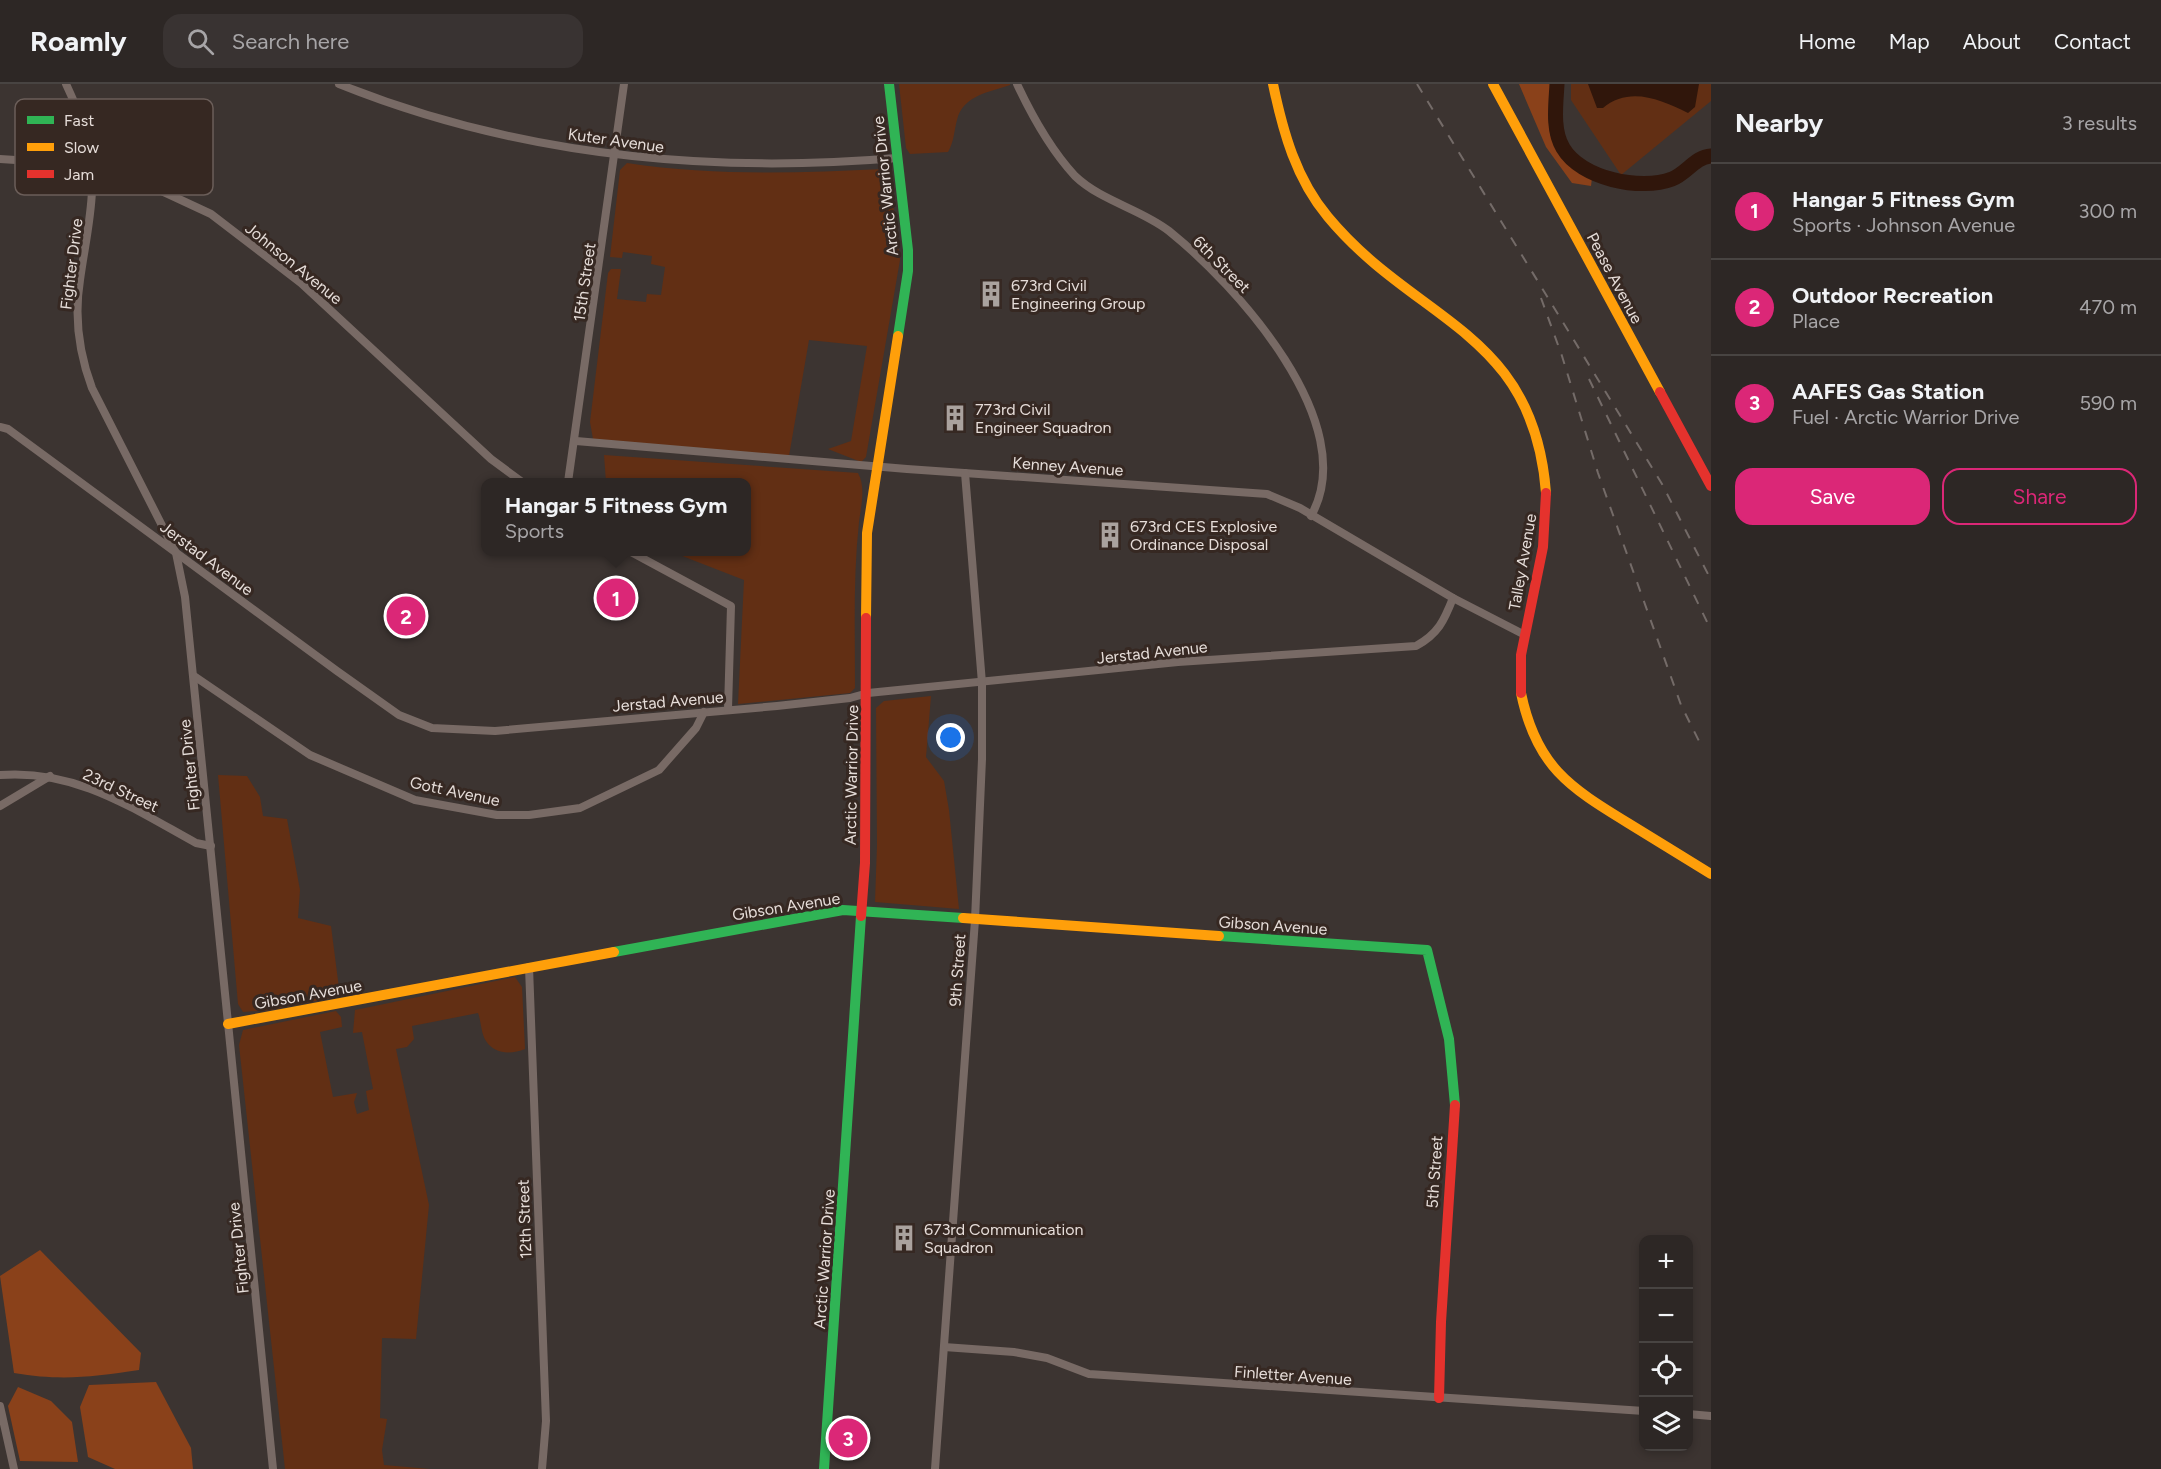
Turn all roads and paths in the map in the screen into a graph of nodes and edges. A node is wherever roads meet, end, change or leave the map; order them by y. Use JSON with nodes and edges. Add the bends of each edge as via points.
{"nodes":[{"id":1,"x":66,"y":84,"type":"edge"},
{"id":2,"x":624,"y":84,"type":"edge"},
{"id":3,"x":889,"y":84,"type":"edge"},
{"id":4,"x":1017,"y":84,"type":"edge"},
{"id":5,"x":1273,"y":84,"type":"edge"},
{"id":6,"x":1493,"y":84,"type":"edge"},
{"id":7,"x":343,"y":85,"type":"edge"},
{"id":8,"x":73,"y":99,"type":"edge"},
{"id":9,"x":615,"y":155,"type":"junction"},
{"id":10,"x":897,"y":158,"type":"junction"},
{"id":11,"x":0,"y":159,"type":"edge"},
{"id":12,"x":15,"y":160,"type":"edge"},
{"id":13,"x":91,"y":195,"type":"edge"},
{"id":14,"x":170,"y":195,"type":"edge"},
{"id":15,"x":0,"y":427,"type":"edge"},
{"id":16,"x":576,"y":441,"type":"junction"},
{"id":17,"x":875,"y":467,"type":"junction"},
{"id":18,"x":965,"y":473,"type":"junction"},
{"id":19,"x":1707,"y":473,"type":"edge"},
{"id":20,"x":516,"y":478,"type":"edge"},
{"id":21,"x":569,"y":478,"type":"edge"},
{"id":22,"x":1711,"y":486,"type":"edge"},
{"id":23,"x":1311,"y":516,"type":"junction"},
{"id":24,"x":176,"y":553,"type":"junction"},
{"id":25,"x":638,"y":556,"type":"edge"},
{"id":26,"x":1453,"y":598,"type":"junction"},
{"id":27,"x":1523,"y":634,"type":"junction"},
{"id":28,"x":194,"y":676,"type":"junction"},
{"id":29,"x":982,"y":683,"type":"junction"},
{"id":30,"x":868,"y":693,"type":"junction"},
{"id":31,"x":728,"y":709,"type":"junction"},
{"id":32,"x":704,"y":712,"type":"junction"},
{"id":33,"x":0,"y":775,"type":"edge"},
{"id":34,"x":51,"y":776,"type":"junction"},
{"id":35,"x":0,"y":806,"type":"edge"},
{"id":36,"x":211,"y":846,"type":"junction"},
{"id":37,"x":1711,"y":874,"type":"edge"},
{"id":38,"x":861,"y":912,"type":"junction"},
{"id":39,"x":975,"y":920,"type":"junction"},
{"id":40,"x":1428,"y":950,"type":"joint"},
{"id":41,"x":530,"y":967,"type":"junction"},
{"id":42,"x":228,"y":1024,"type":"junction"},
{"id":43,"x":944,"y":1347,"type":"junction"},
{"id":44,"x":1439,"y":1398,"type":"junction"},
{"id":45,"x":0,"y":1406,"type":"edge"},
{"id":46,"x":1639,"y":1411,"type":"edge"},
{"id":47,"x":1693,"y":1414,"type":"edge"},
{"id":48,"x":1711,"y":1416,"type":"edge"},
{"id":49,"x":14,"y":1469,"type":"edge"},
{"id":50,"x":273,"y":1469,"type":"edge"},
{"id":51,"x":542,"y":1469,"type":"edge"},
{"id":52,"x":824,"y":1469,"type":"edge"},
{"id":53,"x":935,"y":1469,"type":"edge"}],
"edges":[{"from":1,"to":8,"type":"street","name":"Fighter Drive"},
{"from":2,"to":9,"type":"street","name":"15th Street"},
{"from":3,"to":10,"type":"street","name":"Arctic Warrior Drive"},
{"from":4,"to":23,"type":"street","name":"6th Street","via":[[1030,112],[1076,176],[1169,231],[1244,306],[1280,352],[1304,391],[1321,446],[1323,489]]},
{"from":5,"to":27,"type":"street","name":"Talley Avenue","via":[[1286,144],[1322,212],[1358,252],[1494,357],[1524,404],[1540,453],[1546,507],[1541,554]]},
{"from":6,"to":19,"type":"street","name":"Pease Avenue"},
{"from":7,"to":9,"type":"street","name":"Kuter Avenue","via":[[483,130]]},
{"from":9,"to":10,"type":"street","name":"Kuter Avenue","via":[[777,166]]},
{"from":9,"to":16,"type":"street","name":"15th Street"},
{"from":10,"to":17,"type":"street","name":"Arctic Warrior Drive","via":[[908,270]]},
{"from":11,"to":12,"type":"street","name":"Johnson Avenue"},
{"from":13,"to":24,"type":"street","name":"Fighter Drive","via":[[77,313],[84,367]]},
{"from":14,"to":20,"type":"street","name":"Johnson Avenue","via":[[211,214],[301,283]]},
{"from":15,"to":24,"type":"street","name":"Jerstad Avenue","via":[[8,429]]},
{"from":16,"to":17,"type":"street","name":"Kenney Avenue"},
{"from":16,"to":21,"type":"street","name":"15th Street"},
{"from":17,"to":18,"type":"street","name":"Kenney Avenue"},
{"from":17,"to":30,"type":"street","name":"Arctic Warrior Drive","via":[[867,533]]},
{"from":18,"to":23,"type":"street","name":"Kenney Avenue","via":[[1268,494]]},
{"from":18,"to":29,"type":"street","name":"9th Street"},
{"from":19,"to":22,"type":"street","name":"Pease Avenue"},
{"from":23,"to":26,"type":"street","name":"Kenney Avenue"},
{"from":24,"to":28,"type":"street","name":"Fighter Drive"},
{"from":24,"to":32,"type":"street","name":"Jerstad Avenue","via":[[399,715],[432,728],[495,731]]},
{"from":25,"to":31,"type":"street","via":[[731,606]]},
{"from":26,"to":27,"type":"street","name":"Kenney Avenue"},
{"from":26,"to":29,"type":"street","name":"Jerstad Avenue","via":[[1441,628],[1416,646],[1178,662]]},
{"from":27,"to":37,"type":"street","name":"Talley Avenue","via":[[1520,699],[1530,731],[1548,762],[1576,791]]},
{"from":28,"to":32,"type":"street","name":"Gott Avenue","via":[[310,755],[415,800],[497,815],[580,808],[659,770],[696,728]]},
{"from":28,"to":36,"type":"street","name":"Fighter Drive"},
{"from":29,"to":30,"type":"street","name":"Jerstad Avenue"},
{"from":29,"to":39,"type":"street","name":"9th Street"},
{"from":30,"to":31,"type":"street","name":"Jerstad Avenue"},
{"from":30,"to":38,"type":"street","name":"Arctic Warrior Drive"},
{"from":31,"to":32,"type":"street","name":"Jerstad Avenue"},
{"from":33,"to":34,"type":"street","name":"23rd Street"},
{"from":34,"to":35,"type":"street"},
{"from":34,"to":36,"type":"street","name":"23rd Street","via":[[84,784],[196,843]]},
{"from":36,"to":42,"type":"street","name":"Fighter Drive"},
{"from":38,"to":39,"type":"street","name":"Gibson Avenue"},
{"from":38,"to":41,"type":"street","name":"Gibson Avenue","via":[[824,912]]},
{"from":38,"to":52,"type":"street","name":"Arctic Warrior Drive"},
{"from":39,"to":40,"type":"street","name":"Gibson Avenue"},
{"from":39,"to":43,"type":"street","name":"9th Street"},
{"from":40,"to":44,"type":"street","name":"5th Street","via":[[1450,1044],[1455,1092],[1439,1325]]},
{"from":41,"to":42,"type":"street","name":"Gibson Avenue"},
{"from":41,"to":51,"type":"street","name":"12th Street","via":[[546,1421]]},
{"from":42,"to":50,"type":"street","name":"Fighter Drive"},
{"from":43,"to":44,"type":"street","name":"Finletter Avenue","via":[[1047,1358],[1089,1374]]},
{"from":43,"to":53,"type":"street","name":"9th Street"},
{"from":44,"to":46,"type":"street","name":"Finletter Avenue"},
{"from":45,"to":49,"type":"street"},
{"from":47,"to":48,"type":"street"}]}
